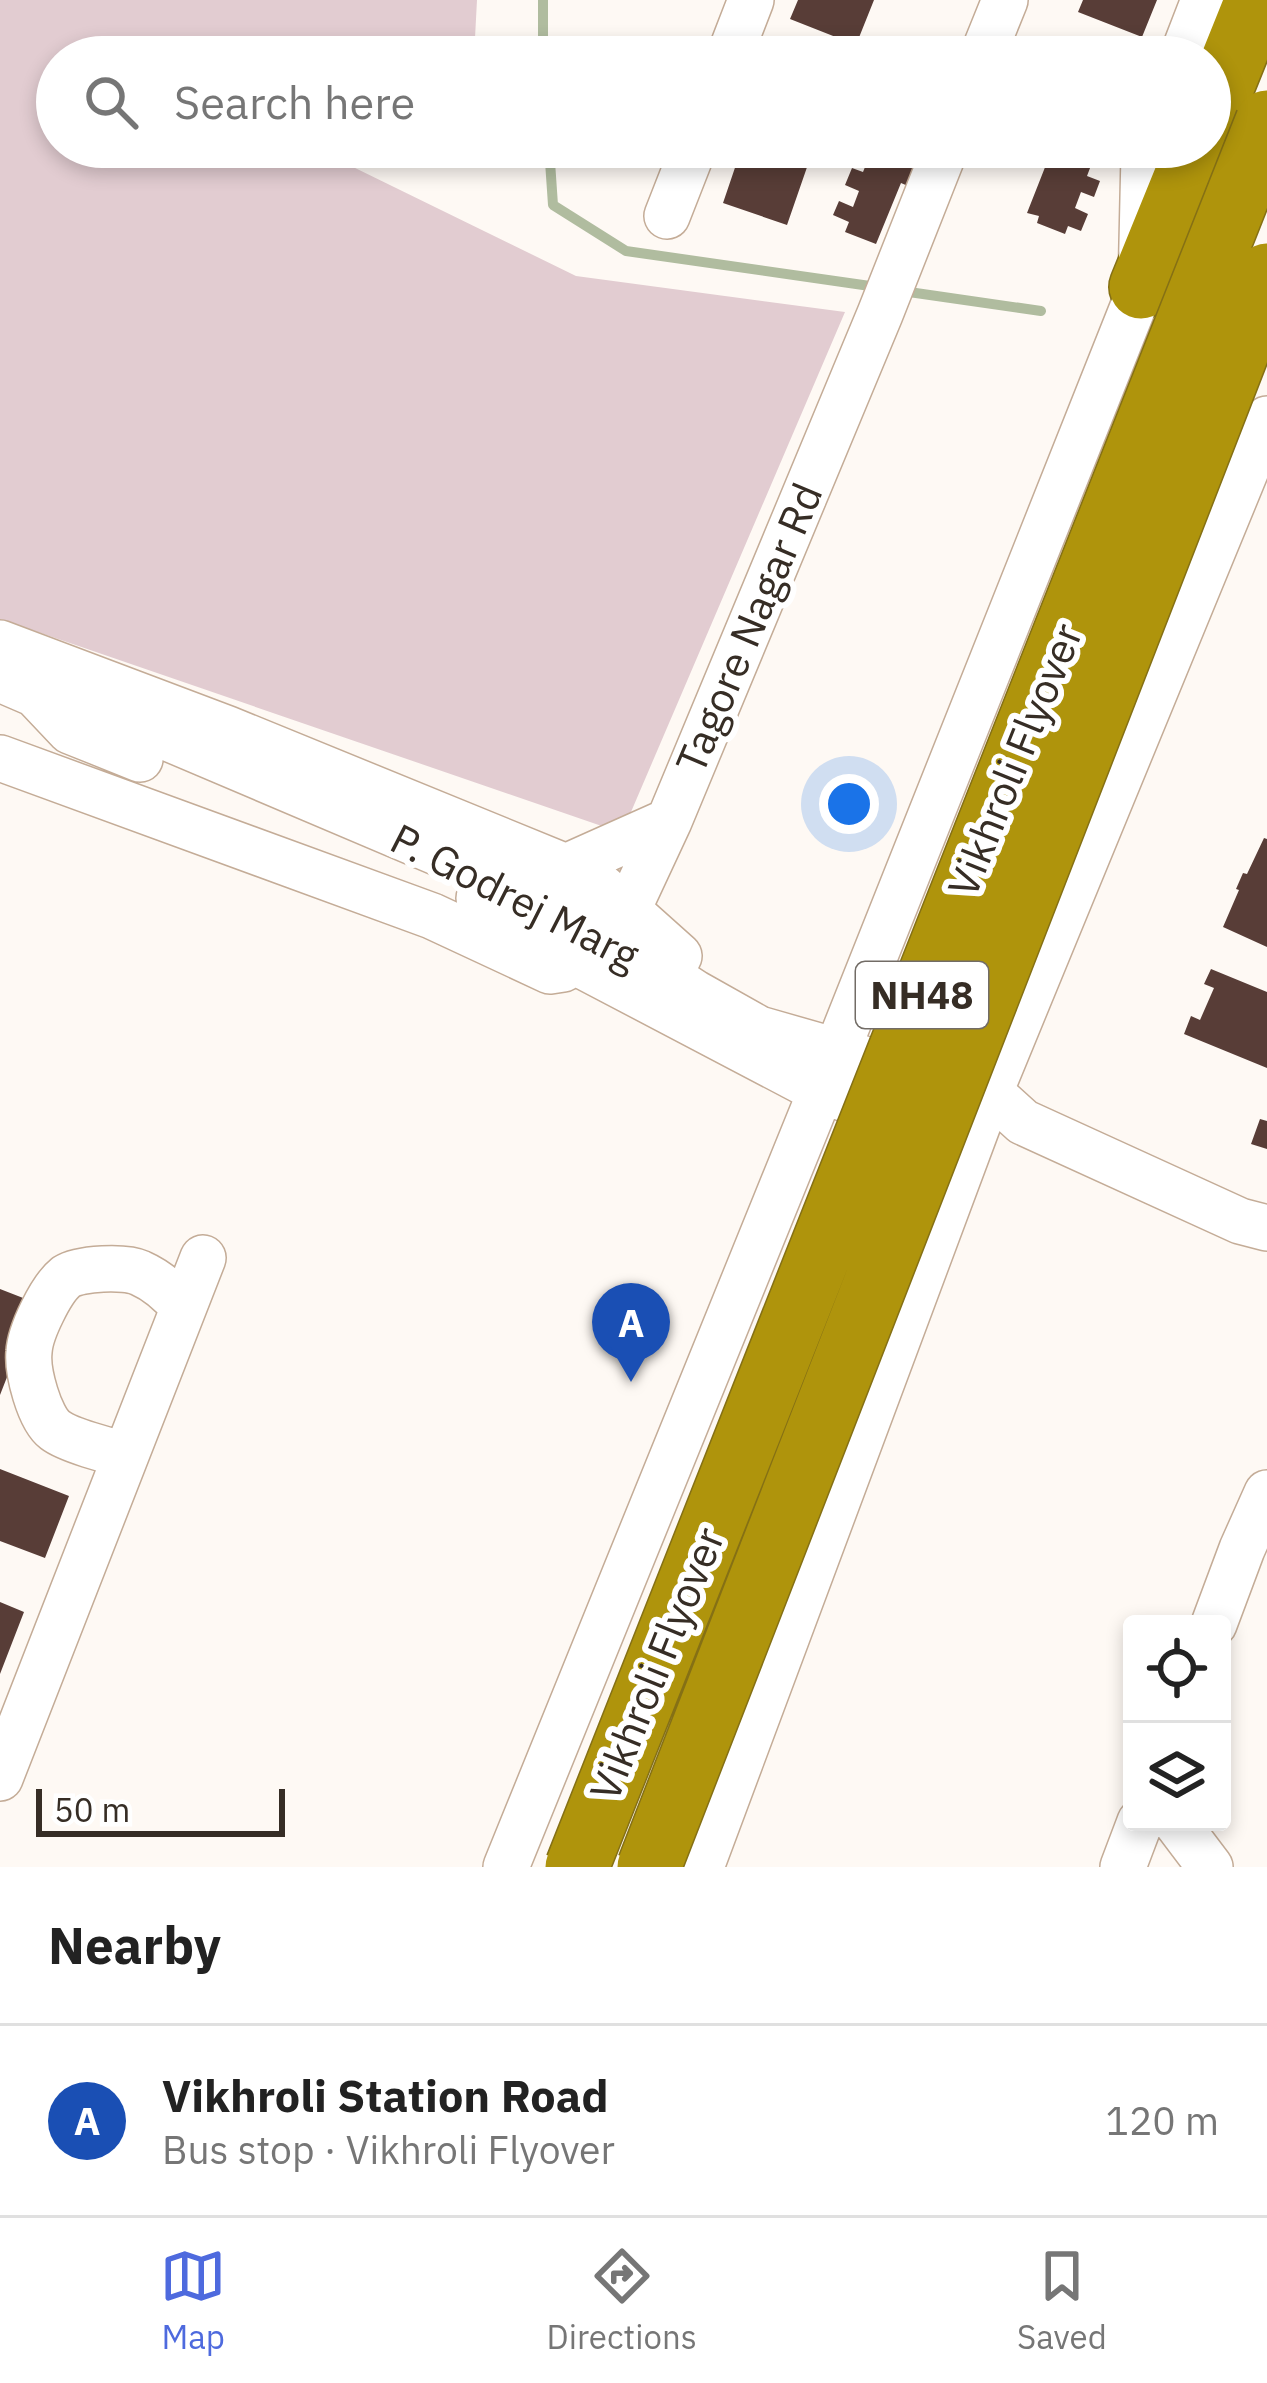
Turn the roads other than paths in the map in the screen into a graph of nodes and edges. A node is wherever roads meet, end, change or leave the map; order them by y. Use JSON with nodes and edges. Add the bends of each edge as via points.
{"nodes":[{"id":1,"x":751,"y":0,"type":"edge"},
{"id":2,"x":1005,"y":0,"type":"edge"},
{"id":3,"x":1204,"y":0,"type":"edge"},
{"id":4,"x":1257,"y":0,"type":"edge"},
{"id":5,"x":737,"y":36,"type":"edge"},
{"id":6,"x":990,"y":36,"type":"edge"},
{"id":7,"x":1190,"y":36,"type":"edge"},
{"id":8,"x":1231,"y":65,"type":"edge"},
{"id":9,"x":1267,"y":122,"type":"edge"},
{"id":10,"x":686,"y":168,"type":"edge"},
{"id":11,"x":938,"y":168,"type":"edge"},
{"id":12,"x":1144,"y":168,"type":"edge"},
{"id":13,"x":1190,"y":168,"type":"edge"},
{"id":14,"x":667,"y":216,"type":"dead end"},
{"id":15,"x":1267,"y":275,"type":"edge"},
{"id":16,"x":1142,"y":287,"type":"junction"},
{"id":17,"x":1267,"y":419,"type":"edge"},
{"id":18,"x":0,"y":644,"type":"edge"},
{"id":19,"x":18,"y":686,"type":"edge"},
{"id":20,"x":0,"y":758,"type":"edge"},
{"id":21,"x":669,"y":821,"type":"junction"},
{"id":22,"x":566,"y":867,"type":"junction"},
{"id":23,"x":608,"y":939,"type":"junction"},
{"id":24,"x":833,"y":1059,"type":"junction"},
{"id":25,"x":997,"y":1115,"type":"junction"},
{"id":26,"x":1267,"y":1228,"type":"edge"},
{"id":27,"x":203,"y":1258,"type":"dead end"},
{"id":28,"x":183,"y":1307,"type":"junction"},
{"id":29,"x":126,"y":1455,"type":"junction"},
{"id":30,"x":1267,"y":1493,"type":"edge"},
{"id":31,"x":1254,"y":1553,"type":"edge"},
{"id":32,"x":1219,"y":1615,"type":"edge"},
{"id":33,"x":0,"y":1778,"type":"edge"},
{"id":34,"x":1137,"y":1831,"type":"edge"},
{"id":35,"x":1183,"y":1831,"type":"edge"},
{"id":36,"x":506,"y":1867,"type":"edge"},
{"id":37,"x":577,"y":1867,"type":"edge"},
{"id":38,"x":649,"y":1867,"type":"edge"},
{"id":39,"x":701,"y":1867,"type":"edge"},
{"id":40,"x":1123,"y":1867,"type":"edge"},
{"id":41,"x":1210,"y":1867,"type":"edge"}],
"edges":[{"from":1,"to":5,"type":"street"},
{"from":2,"to":6,"type":"street"},
{"from":3,"to":7,"type":"street"},
{"from":4,"to":8,"type":"highway"},
{"from":9,"to":37,"type":"highway","name":"Vikhroli Flyover","number":"NH48","bridge":true},
{"from":10,"to":14,"type":"street"},
{"from":11,"to":21,"type":"street","name":"Tagore Nagar Rd"},
{"from":12,"to":16,"type":"street"},
{"from":13,"to":16,"type":"highway"},
{"from":15,"to":38,"type":"highway","name":"Vikhroli Flyover","number":"NH48","bridge":true},
{"from":16,"to":24,"type":"street"},
{"from":17,"to":25,"type":"street"},
{"from":18,"to":22,"type":"street"},
{"from":19,"to":23,"type":"street","name":"P. Godrej Marg","via":[[70,731]]},
{"from":20,"to":23,"type":"street","via":[[432,916],[550,971]]},
{"from":21,"to":22,"type":"street"},
{"from":21,"to":23,"type":"street","name":"Tagore Nagar Rd"},
{"from":22,"to":23,"type":"street","via":[[603,888]]},
{"from":23,"to":24,"type":"street"},
{"from":23,"to":24,"type":"street","name":"P. Godrej Marg","via":[[712,992],[759,1029]]},
{"from":24,"to":25,"type":"street","via":[[963,1134]]},
{"from":24,"to":36,"type":"street"},
{"from":25,"to":26,"type":"street"},
{"from":25,"to":39,"type":"street"},
{"from":27,"to":28,"type":"street"},
{"from":28,"to":29,"type":"street"},
{"from":28,"to":29,"type":"street","via":[[136,1270],[94,1269],[67,1276],[44,1306],[28,1351],[35,1397],[54,1430]]},
{"from":29,"to":33,"type":"street"},
{"from":30,"to":31,"type":"street"},
{"from":31,"to":32,"type":"street"},
{"from":34,"to":40,"type":"street"},
{"from":35,"to":41,"type":"street"}]}
